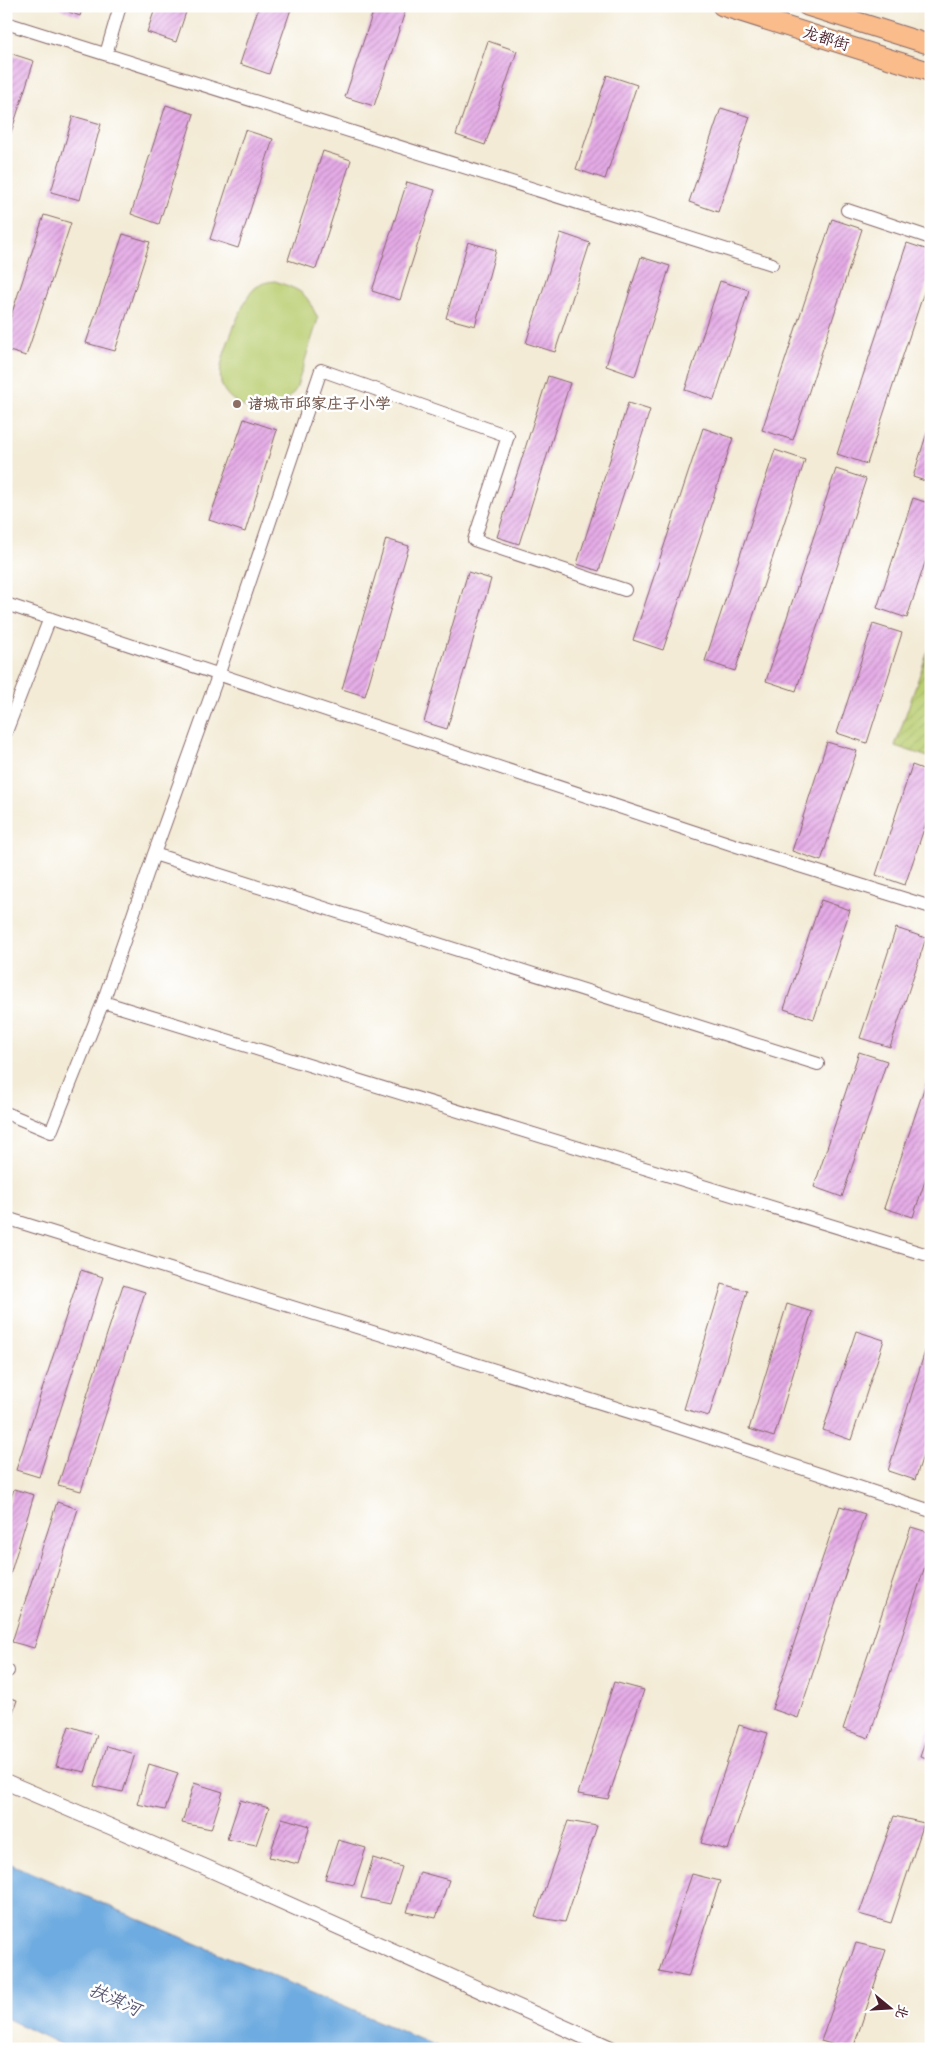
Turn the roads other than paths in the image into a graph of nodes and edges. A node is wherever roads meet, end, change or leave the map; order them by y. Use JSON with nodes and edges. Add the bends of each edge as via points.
{"nodes":[{"id":1,"x":120,"y":6,"type":"edge"},
{"id":2,"x":722,"y":6,"type":"edge"},
{"id":3,"x":807,"y":6,"type":"edge"},
{"id":4,"x":6,"y":23,"type":"edge"},
{"id":5,"x":931,"y":45,"type":"edge"},
{"id":6,"x":106,"y":54,"type":"junction"},
{"id":7,"x":931,"y":72,"type":"edge"},
{"id":8,"x":847,"y":210,"type":"dead end"},
{"id":9,"x":931,"y":238,"type":"edge"},
{"id":10,"x":772,"y":264,"type":"dead end"},
{"id":11,"x":625,"y":590,"type":"dead end"},
{"id":12,"x":6,"y":604,"type":"edge"},
{"id":13,"x":50,"y":618,"type":"junction"},
{"id":14,"x":218,"y":673,"type":"junction"},
{"id":15,"x":6,"y":732,"type":"edge"},
{"id":16,"x":154,"y":854,"type":"junction"},
{"id":17,"x":931,"y":906,"type":"edge"},
{"id":18,"x":103,"y":1002,"type":"junction"},
{"id":19,"x":818,"y":1064,"type":"dead end"},
{"id":20,"x":6,"y":1113,"type":"edge"},
{"id":21,"x":6,"y":1218,"type":"edge"},
{"id":22,"x":931,"y":1256,"type":"edge"},
{"id":23,"x":931,"y":1511,"type":"edge"},
{"id":24,"x":6,"y":1782,"type":"edge"},
{"id":25,"x":612,"y":2049,"type":"edge"}],
"edges":[{"from":1,"to":6,"type":"street"},
{"from":2,"to":7,"type":"main road","name":"龙都街"},
{"from":3,"to":5,"type":"main road","name":"龙都街"},
{"from":4,"to":6,"type":"street"},
{"from":6,"to":10,"type":"street"},
{"from":8,"to":9,"type":"street"},
{"from":11,"to":14,"type":"street","via":[[474,540],[508,436],[321,370]]},
{"from":12,"to":13,"type":"street"},
{"from":13,"to":14,"type":"street"},
{"from":13,"to":15,"type":"street"},
{"from":14,"to":16,"type":"street"},
{"from":14,"to":17,"type":"street","via":[[764,855]]},
{"from":16,"to":18,"type":"street"},
{"from":16,"to":19,"type":"street"},
{"from":18,"to":20,"type":"street","via":[[51,1132]]},
{"from":18,"to":22,"type":"street"},
{"from":21,"to":23,"type":"street","via":[[665,1423]]},
{"from":24,"to":25,"type":"street"}]}
